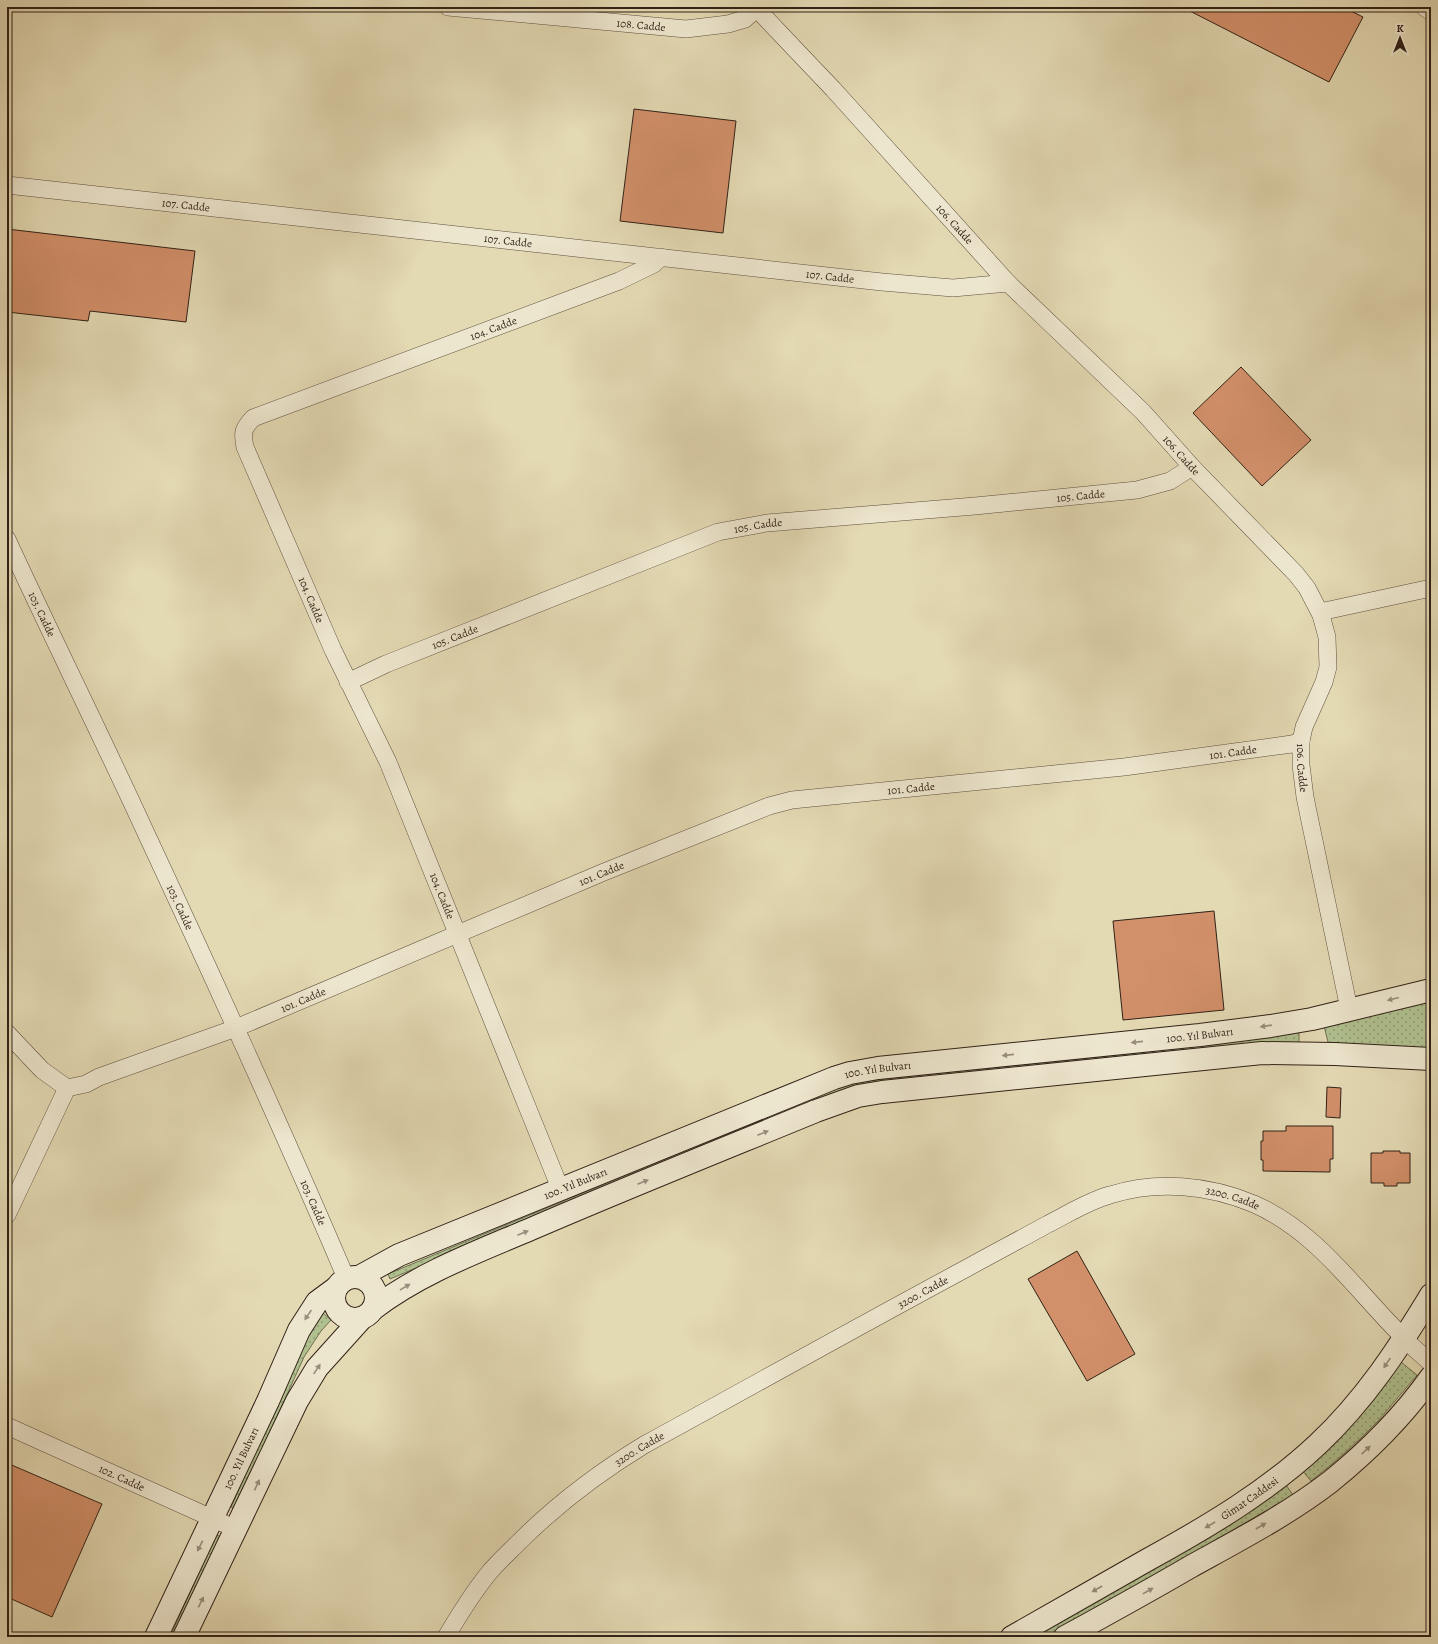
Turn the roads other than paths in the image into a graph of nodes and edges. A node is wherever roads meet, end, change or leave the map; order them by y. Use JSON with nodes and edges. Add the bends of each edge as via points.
{"nodes":[{"id":1,"x":448,"y":7,"type":"edge"},
{"id":2,"x":1424,"y":7,"type":"edge"},
{"id":3,"x":756,"y":8,"type":"edge"},
{"id":4,"x":1431,"y":12,"type":"edge"},
{"id":5,"x":7,"y":185,"type":"edge"},
{"id":6,"x":661,"y":257,"type":"junction"},
{"id":7,"x":1008,"y":283,"type":"junction"},
{"id":8,"x":1192,"y":467,"type":"junction"},
{"id":9,"x":7,"y":539,"type":"edge"},
{"id":10,"x":1431,"y":588,"type":"edge"},
{"id":11,"x":1320,"y":612,"type":"junction"},
{"id":12,"x":348,"y":682,"type":"junction"},
{"id":13,"x":1301,"y":741,"type":"junction"},
{"id":14,"x":458,"y":933,"type":"junction"},
{"id":15,"x":1431,"y":990,"type":"edge"},
{"id":16,"x":1349,"y":1009,"type":"junction"},
{"id":17,"x":236,"y":1028,"type":"junction"},
{"id":18,"x":7,"y":1033,"type":"edge"},
{"id":19,"x":1431,"y":1059,"type":"edge"},
{"id":20,"x":67,"y":1088,"type":"junction"},
{"id":21,"x":560,"y":1188,"type":"junction"},
{"id":22,"x":7,"y":1215,"type":"edge"},
{"id":23,"x":347,"y":1281,"type":"junction"},
{"id":24,"x":1431,"y":1295,"type":"edge"},
{"id":25,"x":367,"y":1314,"type":"junction"},
{"id":26,"x":1404,"y":1338,"type":"junction"},
{"id":27,"x":1431,"y":1363,"type":"edge"},
{"id":28,"x":1431,"y":1377,"type":"edge"},
{"id":29,"x":7,"y":1426,"type":"edge"},
{"id":30,"x":1289,"y":1469,"type":"junction"},
{"id":31,"x":1310,"y":1496,"type":"junction"},
{"id":32,"x":212,"y":1519,"type":"junction"},
{"id":33,"x":236,"y":1529,"type":"junction"},
{"id":34,"x":156,"y":1637,"type":"edge"},
{"id":35,"x":184,"y":1637,"type":"edge"},
{"id":36,"x":446,"y":1637,"type":"edge"},
{"id":37,"x":1012,"y":1637,"type":"edge"},
{"id":38,"x":1065,"y":1637,"type":"edge"}],
"edges":[{"from":1,"to":3,"type":"street","name":"108. Cadde","via":[[686,29],[710,27],[745,19]]},
{"from":2,"to":4,"type":"street"},
{"from":3,"to":7,"type":"street","name":"106. Cadde","via":[[833,89]]},
{"from":5,"to":6,"type":"street","name":"107. Cadde"},
{"from":6,"to":7,"type":"street","name":"107. Cadde","via":[[952,288]]},
{"from":6,"to":12,"type":"street","name":"104. Cadde","via":[[654,264],[619,281],[253,418],[246,426],[242,435],[245,447]]},
{"from":7,"to":8,"type":"street","name":"106. Cadde","via":[[1143,412]]},
{"from":8,"to":11,"type":"street","name":"106. Cadde","via":[[1296,574]]},
{"from":8,"to":12,"type":"street","name":"105. Cadde","via":[[1170,481],[1137,490],[767,523],[718,532],[386,664]]},
{"from":9,"to":17,"type":"street","name":"103. Cadde"},
{"from":10,"to":11,"type":"street"},
{"from":11,"to":13,"type":"street","name":"106. Cadde","via":[[1327,637],[1328,667]]},
{"from":12,"to":14,"type":"street","name":"104. Cadde","via":[[388,762]]},
{"from":13,"to":14,"type":"street","name":"101. Cadde","via":[[1124,767],[792,800],[769,806]]},
{"from":13,"to":16,"type":"street","name":"106. Cadde","via":[[1306,797]]},
{"from":14,"to":17,"type":"street","name":"101. Cadde"},
{"from":14,"to":21,"type":"street","name":"104. Cadde"},
{"from":15,"to":16,"type":"main road","name":"100. Yıl Bulvarı","one_way":true},
{"from":16,"to":21,"type":"main road","name":"100. Yıl Bulvarı","one_way":true,"via":[[1312,1019],[1234,1031],[850,1073]]},
{"from":17,"to":20,"type":"street","name":"101. Cadde","via":[[99,1077],[86,1084]]},
{"from":17,"to":23,"type":"street","name":"103. Cadde"},
{"from":18,"to":20,"type":"street","via":[[42,1070]]},
{"from":25,"to":19,"type":"main road","name":"100. Yıl Bulvarı","one_way":true,"via":[[419,1279],[447,1266],[816,1111],[858,1096],[1262,1053]]},
{"from":20,"to":22,"type":"street"},
{"from":21,"to":23,"type":"main road","name":"100. Yıl Bulvarı","via":[[399,1255]]},
{"from":23,"to":25,"type":"main road","via":[[371,1283],[375,1289],[377,1296]]},
{"from":23,"to":25,"type":"main road","via":[[334,1302],[342,1314],[355,1319]]},
{"from":23,"to":32,"type":"main road","name":"100. Yıl Bulvarı","one_way":true,"via":[[317,1302],[299,1330]]},
{"from":24,"to":26,"type":"main road","name":"Gimat Caddesi"},
{"from":33,"to":25,"type":"main road","name":"100. Yıl Bulvarı","one_way":true,"via":[[309,1382],[331,1350]]},
{"from":26,"to":27,"type":"street","name":"3200. Cadde"},
{"from":26,"to":30,"type":"main road","name":"Gimat Caddesi","one_way":true,"via":[[1361,1398],[1318,1444]]},
{"from":26,"to":36,"type":"street","name":"3200. Cadde","via":[[1334,1261],[1308,1238],[1254,1204],[1200,1189],[1169,1186],[1136,1189],[1110,1195],[1076,1209],[887,1310],[610,1465],[541,1520],[489,1573]]},
{"from":31,"to":28,"type":"main road","one_way":true,"via":[[1370,1446],[1422,1391]]},
{"from":29,"to":32,"type":"street","name":"102. Cadde"},
{"from":30,"to":31,"type":"main road"},
{"from":30,"to":37,"type":"main road","name":"Gimat Caddesi","one_way":true,"via":[[1217,1520]]},
{"from":38,"to":31,"type":"main road","one_way":true,"via":[[1218,1552]]},
{"from":32,"to":33,"type":"street","name":"102. Cadde"},
{"from":32,"to":34,"type":"main road","name":"100. Yıl Bulvarı","one_way":true},
{"from":35,"to":33,"type":"main road","name":"100. Yıl Bulvarı","one_way":true}]}
